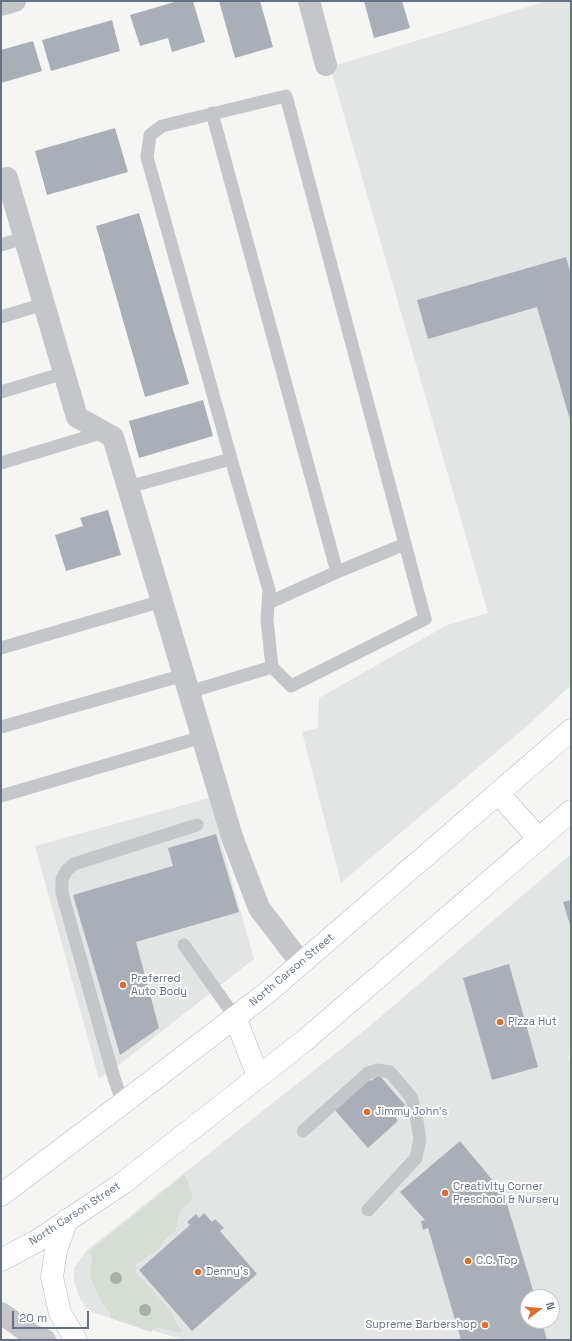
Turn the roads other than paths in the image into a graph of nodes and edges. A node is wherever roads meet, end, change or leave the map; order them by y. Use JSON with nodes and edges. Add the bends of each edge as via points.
{"nodes":[{"id":1,"x":15,"y":1,"type":"edge"},
{"id":2,"x":309,"y":1,"type":"edge"},
{"id":3,"x":1,"y":5,"type":"edge"},
{"id":4,"x":326,"y":65,"type":"dead end"},
{"id":5,"x":212,"y":113,"type":"junction"},
{"id":6,"x":4,"y":179,"type":"edge"},
{"id":7,"x":24,"y":238,"type":"junction"},
{"id":8,"x":1,"y":245,"type":"edge"},
{"id":9,"x":44,"y":304,"type":"junction"},
{"id":10,"x":1,"y":317,"type":"edge"},
{"id":11,"x":64,"y":373,"type":"junction"},
{"id":12,"x":1,"y":392,"type":"edge"},
{"id":13,"x":104,"y":432,"type":"junction"},
{"id":14,"x":231,"y":459,"type":"junction"},
{"id":15,"x":1,"y":463,"type":"edge"},
{"id":16,"x":128,"y":487,"type":"junction"},
{"id":17,"x":405,"y":544,"type":"junction"},
{"id":18,"x":337,"y":572,"type":"junction"},
{"id":19,"x":162,"y":601,"type":"junction"},
{"id":20,"x":268,"y":603,"type":"junction"},
{"id":21,"x":1,"y":648,"type":"edge"},
{"id":22,"x":272,"y":667,"type":"junction"},
{"id":23,"x":186,"y":683,"type":"junction"},
{"id":24,"x":1,"y":726,"type":"edge"},
{"id":25,"x":571,"y":730,"type":"edge"},
{"id":26,"x":202,"y":738,"type":"junction"},
{"id":27,"x":498,"y":792,"type":"junction"},
{"id":28,"x":1,"y":796,"type":"edge"},
{"id":29,"x":571,"y":811,"type":"edge"},
{"id":30,"x":197,"y":825,"type":"dead end"},
{"id":31,"x":539,"y":839,"type":"junction"},
{"id":32,"x":184,"y":945,"type":"dead end"},
{"id":33,"x":301,"y":963,"type":"junction"},
{"id":34,"x":235,"y":1017,"type":"junction"},
{"id":35,"x":258,"y":1076,"type":"junction"},
{"id":36,"x":124,"y":1103,"type":"junction"},
{"id":37,"x":303,"y":1131,"type":"dead end"},
{"id":38,"x":1,"y":1195,"type":"edge"},
{"id":39,"x":368,"y":1210,"type":"dead end"},
{"id":40,"x":67,"y":1220,"type":"junction"},
{"id":41,"x":1,"y":1260,"type":"edge"},
{"id":42,"x":1,"y":1313,"type":"edge"},
{"id":43,"x":45,"y":1340,"type":"edge"},
{"id":44,"x":76,"y":1340,"type":"edge"}],
"edges":[{"from":1,"to":3,"type":"street"},
{"from":2,"to":4,"type":"street"},
{"from":5,"to":14,"type":"lane","via":[[162,126],[150,135],[147,157]]},
{"from":5,"to":17,"type":"lane","via":[[286,96]]},
{"from":5,"to":18,"type":"lane"},
{"from":6,"to":7,"type":"street"},
{"from":7,"to":8,"type":"lane"},
{"from":7,"to":9,"type":"street"},
{"from":9,"to":10,"type":"lane"},
{"from":9,"to":11,"type":"street"},
{"from":11,"to":12,"type":"lane"},
{"from":11,"to":13,"type":"street","via":[[77,417]]},
{"from":13,"to":15,"type":"lane"},
{"from":13,"to":16,"type":"street","via":[[113,437]]},
{"from":14,"to":16,"type":"lane"},
{"from":14,"to":20,"type":"lane","via":[[269,590]]},
{"from":16,"to":19,"type":"street"},
{"from":17,"to":18,"type":"lane"},
{"from":17,"to":22,"type":"lane","via":[[424,619],[291,686]]},
{"from":18,"to":20,"type":"lane"},
{"from":19,"to":21,"type":"lane"},
{"from":19,"to":23,"type":"street"},
{"from":20,"to":22,"type":"lane","via":[[267,620]]},
{"from":22,"to":23,"type":"lane"},
{"from":23,"to":24,"type":"lane"},
{"from":23,"to":26,"type":"street"},
{"from":25,"to":27,"type":"main road","name":"North Carson Street"},
{"from":26,"to":28,"type":"lane"},
{"from":26,"to":33,"type":"street","via":[[232,837],[259,908]]},
{"from":27,"to":31,"type":"main road"},
{"from":27,"to":33,"type":"main road","name":"North Carson Street"},
{"from":29,"to":31,"type":"main road","name":"North Carson Street"},
{"from":30,"to":36,"type":"lane","via":[[74,864],[62,879],[64,901],[114,1078]]},
{"from":31,"to":35,"type":"main road","name":"North Carson Street","via":[[304,1041]]},
{"from":32,"to":34,"type":"lane"},
{"from":33,"to":34,"type":"main road","name":"North Carson Street"},
{"from":34,"to":35,"type":"main road"},
{"from":34,"to":36,"type":"main road","name":"North Carson Street"},
{"from":35,"to":40,"type":"main road","name":"North Carson Street","via":[[123,1183]]},
{"from":36,"to":38,"type":"main road","name":"North Carson Street"},
{"from":37,"to":39,"type":"lane","via":[[368,1074],[378,1070],[390,1072],[411,1096],[420,1139],[416,1158]]},
{"from":40,"to":41,"type":"main road","name":"North Carson Street","via":[[37,1241]]},
{"from":40,"to":44,"type":"main road","via":[[56,1250],[52,1277],[60,1313]]},
{"from":42,"to":43,"type":"street","via":[[32,1335]]}]}
